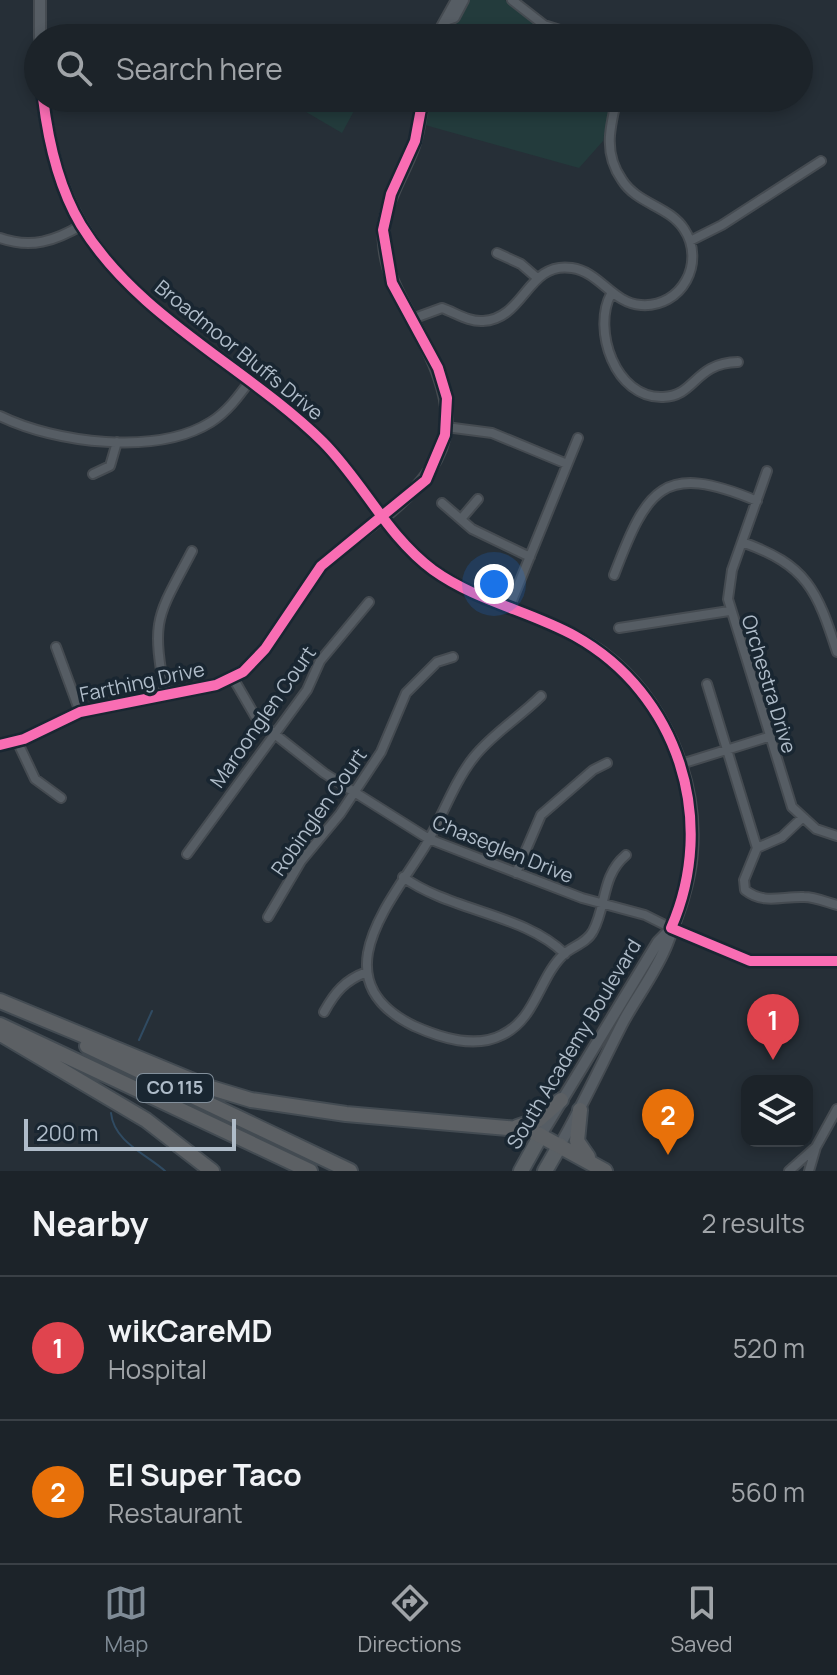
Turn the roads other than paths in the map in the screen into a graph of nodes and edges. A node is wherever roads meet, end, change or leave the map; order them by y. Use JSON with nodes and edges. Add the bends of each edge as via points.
{"nodes":[{"id":1,"x":40,"y":0,"type":"edge"},
{"id":2,"x":457,"y":0,"type":"edge"},
{"id":3,"x":463,"y":0,"type":"edge"},
{"id":4,"x":512,"y":0,"type":"edge"},
{"id":5,"x":448,"y":19,"type":"junction"},
{"id":6,"x":40,"y":24,"type":"edge"},
{"id":7,"x":445,"y":24,"type":"edge"},
{"id":8,"x":543,"y":24,"type":"edge"},
{"id":9,"x":46,"y":112,"type":"edge"},
{"id":10,"x":420,"y":112,"type":"edge"},
{"id":11,"x":613,"y":112,"type":"edge"},
{"id":12,"x":821,"y":161,"type":"dead end"},
{"id":13,"x":82,"y":225,"type":"junction"},
{"id":14,"x":0,"y":238,"type":"edge"},
{"id":15,"x":690,"y":241,"type":"junction"},
{"id":16,"x":497,"y":253,"type":"dead end"},
{"id":17,"x":536,"y":277,"type":"junction"},
{"id":18,"x":611,"y":294,"type":"junction"},
{"id":19,"x":412,"y":319,"type":"junction"},
{"id":20,"x":738,"y":362,"type":"dead end"},
{"id":21,"x":249,"y":382,"type":"junction"},
{"id":22,"x":0,"y":416,"type":"edge"},
{"id":23,"x":446,"y":427,"type":"junction"},
{"id":24,"x":578,"y":438,"type":"dead end"},
{"id":25,"x":117,"y":442,"type":"junction"},
{"id":26,"x":567,"y":464,"type":"junction"},
{"id":27,"x":767,"y":471,"type":"dead end"},
{"id":28,"x":93,"y":474,"type":"dead end"},
{"id":29,"x":478,"y":499,"type":"dead end"},
{"id":30,"x":757,"y":501,"type":"junction"},
{"id":31,"x":442,"y":503,"type":"dead end"},
{"id":32,"x":383,"y":518,"type":"junction"},
{"id":33,"x":461,"y":519,"type":"junction"},
{"id":34,"x":742,"y":542,"type":"junction"},
{"id":35,"x":192,"y":551,"type":"dead end"},
{"id":36,"x":530,"y":557,"type":"junction"},
{"id":37,"x":614,"y":575,"type":"dead end"},
{"id":38,"x":369,"y":602,"type":"dead end"},
{"id":39,"x":509,"y":608,"type":"junction"},
{"id":40,"x":729,"y":611,"type":"junction"},
{"id":41,"x":619,"y":628,"type":"dead end"},
{"id":42,"x":56,"y":647,"type":"dead end"},
{"id":43,"x":837,"y":652,"type":"edge"},
{"id":44,"x":453,"y":657,"type":"dead end"},
{"id":45,"x":233,"y":678,"type":"junction"},
{"id":46,"x":707,"y":684,"type":"dead end"},
{"id":47,"x":165,"y":694,"type":"junction"},
{"id":48,"x":541,"y":696,"type":"dead end"},
{"id":49,"x":80,"y":712,"type":"junction"},
{"id":50,"x":275,"y":734,"type":"junction"},
{"id":51,"x":768,"y":737,"type":"junction"},
{"id":52,"x":17,"y":741,"type":"junction"},
{"id":53,"x":0,"y":745,"type":"edge"},
{"id":54,"x":727,"y":750,"type":"junction"},
{"id":55,"x":607,"y":763,"type":"dead end"},
{"id":56,"x":681,"y":764,"type":"junction"},
{"id":57,"x":354,"y":793,"type":"junction"},
{"id":58,"x":61,"y":798,"type":"dead end"},
{"id":59,"x":802,"y":818,"type":"junction"},
{"id":60,"x":837,"y":836,"type":"edge"},
{"id":61,"x":429,"y":839,"type":"junction"},
{"id":62,"x":757,"y":848,"type":"junction"},
{"id":63,"x":187,"y":854,"type":"dead end"},
{"id":64,"x":626,"y":855,"type":"dead end"},
{"id":65,"x":516,"y":873,"type":"junction"},
{"id":66,"x":403,"y":877,"type":"junction"},
{"id":67,"x":601,"y":903,"type":"junction"},
{"id":68,"x":837,"y":905,"type":"edge"},
{"id":69,"x":268,"y":917,"type":"dead end"},
{"id":70,"x":671,"y":928,"type":"junction"},
{"id":71,"x":565,"y":954,"type":"junction"},
{"id":72,"x":837,"y":961,"type":"edge"},
{"id":73,"x":367,"y":972,"type":"junction"},
{"id":74,"x":0,"y":1003,"type":"edge"},
{"id":75,"x":324,"y":1012,"type":"dead end"},
{"id":76,"x":0,"y":1025,"type":"edge"},
{"id":77,"x":0,"y":1033,"type":"edge"},
{"id":78,"x":561,"y":1100,"type":"junction"},
{"id":79,"x":837,"y":1109,"type":"edge"},
{"id":80,"x":580,"y":1110,"type":"junction"},
{"id":81,"x":516,"y":1127,"type":"junction"},
{"id":82,"x":541,"y":1135,"type":"junction"},
{"id":83,"x":560,"y":1145,"type":"junction"},
{"id":84,"x":816,"y":1147,"type":"junction"},
{"id":85,"x":591,"y":1160,"type":"junction"},
{"id":86,"x":212,"y":1171,"type":"edge"},
{"id":87,"x":310,"y":1171,"type":"edge"},
{"id":88,"x":350,"y":1171,"type":"edge"},
{"id":89,"x":521,"y":1171,"type":"edge"},
{"id":90,"x":545,"y":1171,"type":"edge"},
{"id":91,"x":605,"y":1171,"type":"edge"},
{"id":92,"x":789,"y":1171,"type":"edge"},
{"id":93,"x":809,"y":1171,"type":"edge"}],
"edges":[{"from":1,"to":6,"type":"street"},
{"from":2,"to":5,"type":"street"},
{"from":3,"to":5,"type":"street"},
{"from":4,"to":8,"type":"street"},
{"from":5,"to":7,"type":"street"},
{"from":9,"to":13,"type":"street","name":"Broadmoor Bluffs Drive","via":[[58,167]]},
{"from":10,"to":19,"type":"street","name":"Farthing Drive","via":[[383,230],[392,283]]},
{"from":11,"to":15,"type":"street","via":[[609,150],[621,180],[642,202],[677,221]]},
{"from":12,"to":15,"type":"street"},
{"from":13,"to":14,"type":"street","via":[[45,242]]},
{"from":13,"to":21,"type":"street","name":"Broadmoor Bluffs Drive","via":[[144,297]]},
{"from":15,"to":18,"type":"street","via":[[690,274],[668,300],[639,305]]},
{"from":16,"to":17,"type":"street"},
{"from":17,"to":18,"type":"street","via":[[557,268],[577,269]]},
{"from":17,"to":19,"type":"street","via":[[512,309],[492,319],[471,320],[442,308]]},
{"from":18,"to":20,"type":"street","via":[[603,315],[606,347],[624,377],[648,395],[675,395],[712,366]]},
{"from":19,"to":23,"type":"street","name":"Farthing Drive","via":[[443,382]]},
{"from":21,"to":25,"type":"street","via":[[230,406],[202,427]]},
{"from":21,"to":32,"type":"street","name":"Broadmoor Bluffs Drive","via":[[321,441]]},
{"from":22,"to":25,"type":"street","via":[[60,437]]},
{"from":23,"to":26,"type":"street","via":[[492,433]]},
{"from":23,"to":32,"type":"street","name":"Farthing Drive","via":[[426,480]]},
{"from":24,"to":26,"type":"street"},
{"from":25,"to":28,"type":"street","via":[[110,466]]},
{"from":26,"to":36,"type":"street"},
{"from":27,"to":30,"type":"street","name":"Orchestra Drive"},
{"from":29,"to":33,"type":"street"},
{"from":30,"to":34,"type":"street","name":"Orchestra Drive"},
{"from":30,"to":37,"type":"street","via":[[706,483],[672,485],[644,507]]},
{"from":31,"to":33,"type":"street"},
{"from":32,"to":39,"type":"street","name":"Broadmoor Bluffs Drive","via":[[432,569]]},
{"from":32,"to":45,"type":"street","name":"Farthing Drive","via":[[321,566],[257,660]]},
{"from":33,"to":36,"type":"street"},
{"from":34,"to":40,"type":"street","name":"Orchestra Drive","via":[[729,585]]},
{"from":34,"to":43,"type":"street","via":[[780,557],[800,572],[820,599]]},
{"from":35,"to":47,"type":"street","via":[[158,621],[156,643]]},
{"from":36,"to":39,"type":"street"},
{"from":38,"to":50,"type":"street","name":"Maroonglen Court","via":[[320,661],[307,690]]},
{"from":39,"to":56,"type":"street","name":"Broadmoor Bluffs Drive","via":[[572,634],[606,655],[651,704]]},
{"from":40,"to":41,"type":"street"},
{"from":40,"to":51,"type":"street","name":"Orchestra Drive"},
{"from":42,"to":49,"type":"street"},
{"from":44,"to":57,"type":"street","name":"Robinglen Court","via":[[437,662],[406,693],[381,752]]},
{"from":45,"to":47,"type":"street","name":"Farthing Drive"},
{"from":45,"to":50,"type":"street","name":"Chaseglen Drive","via":[[250,713]]},
{"from":46,"to":54,"type":"street"},
{"from":47,"to":49,"type":"street","name":"Farthing Drive"},
{"from":48,"to":61,"type":"street","via":[[475,756]]},
{"from":49,"to":52,"type":"street","name":"Farthing Drive"},
{"from":50,"to":57,"type":"street","name":"Chaseglen Drive"},
{"from":50,"to":63,"type":"street","name":"Maroonglen Court"},
{"from":51,"to":54,"type":"street"},
{"from":51,"to":59,"type":"street","name":"Orchestra Drive","via":[[786,794]]},
{"from":52,"to":53,"type":"street","name":"Farthing Drive"},
{"from":52,"to":58,"type":"street","via":[[35,779]]},
{"from":54,"to":56,"type":"street"},
{"from":54,"to":62,"type":"street"},
{"from":55,"to":65,"type":"street","via":[[541,815]]},
{"from":56,"to":70,"type":"street","name":"Broadmoor Bluffs Drive","via":[[692,813],[692,855]]},
{"from":57,"to":61,"type":"street","name":"Chaseglen Drive"},
{"from":57,"to":69,"type":"street","name":"Robinglen Court","via":[[301,861]]},
{"from":59,"to":60,"type":"street"},
{"from":59,"to":62,"type":"street","via":[[782,837]]},
{"from":61,"to":65,"type":"street","name":"Chaseglen Drive"},
{"from":61,"to":66,"type":"street"},
{"from":62,"to":68,"type":"street","via":[[744,880],[745,890],[754,897],[806,897]]},
{"from":64,"to":67,"type":"street","via":[[611,870]]},
{"from":65,"to":67,"type":"street","name":"Chaseglen Drive"},
{"from":66,"to":71,"type":"street","via":[[424,892],[546,938]]},
{"from":66,"to":73,"type":"street","via":[[370,936]]},
{"from":67,"to":70,"type":"street","name":"Chaseglen Drive"},
{"from":67,"to":71,"type":"street","via":[[590,936]]},
{"from":70,"to":72,"type":"street","via":[[750,961]]},
{"from":70,"to":78,"type":"street","name":"South Academy Boulevard"},
{"from":70,"to":80,"type":"street","name":"South Academy Boulevard"},
{"from":71,"to":73,"type":"street","via":[[516,1026],[503,1035],[471,1042],[434,1034],[399,1017],[380,998]]},
{"from":73,"to":75,"type":"street","via":[[346,981]]},
{"from":74,"to":81,"type":"highway","via":[[251,1100],[386,1118]]},
{"from":74,"to":88,"type":"highway","number":"CO 115"},
{"from":76,"to":87,"type":"highway","number":"CO 115"},
{"from":77,"to":86,"type":"highway","via":[[146,1120]]},
{"from":78,"to":81,"type":"highway","via":[[538,1120]]},
{"from":78,"to":82,"type":"street","name":"South Academy Boulevard"},
{"from":79,"to":84,"type":"street"},
{"from":80,"to":83,"type":"street","name":"South Academy Boulevard"},
{"from":80,"to":85,"type":"highway","via":[[577,1141]]},
{"from":81,"to":82,"type":"highway"},
{"from":82,"to":83,"type":"highway"},
{"from":82,"to":89,"type":"highway","name":"South Academy Boulevard"},
{"from":83,"to":85,"type":"highway"},
{"from":83,"to":90,"type":"highway","name":"South Academy Boulevard"},
{"from":84,"to":92,"type":"street"},
{"from":84,"to":93,"type":"street"},
{"from":85,"to":91,"type":"highway"}]}
